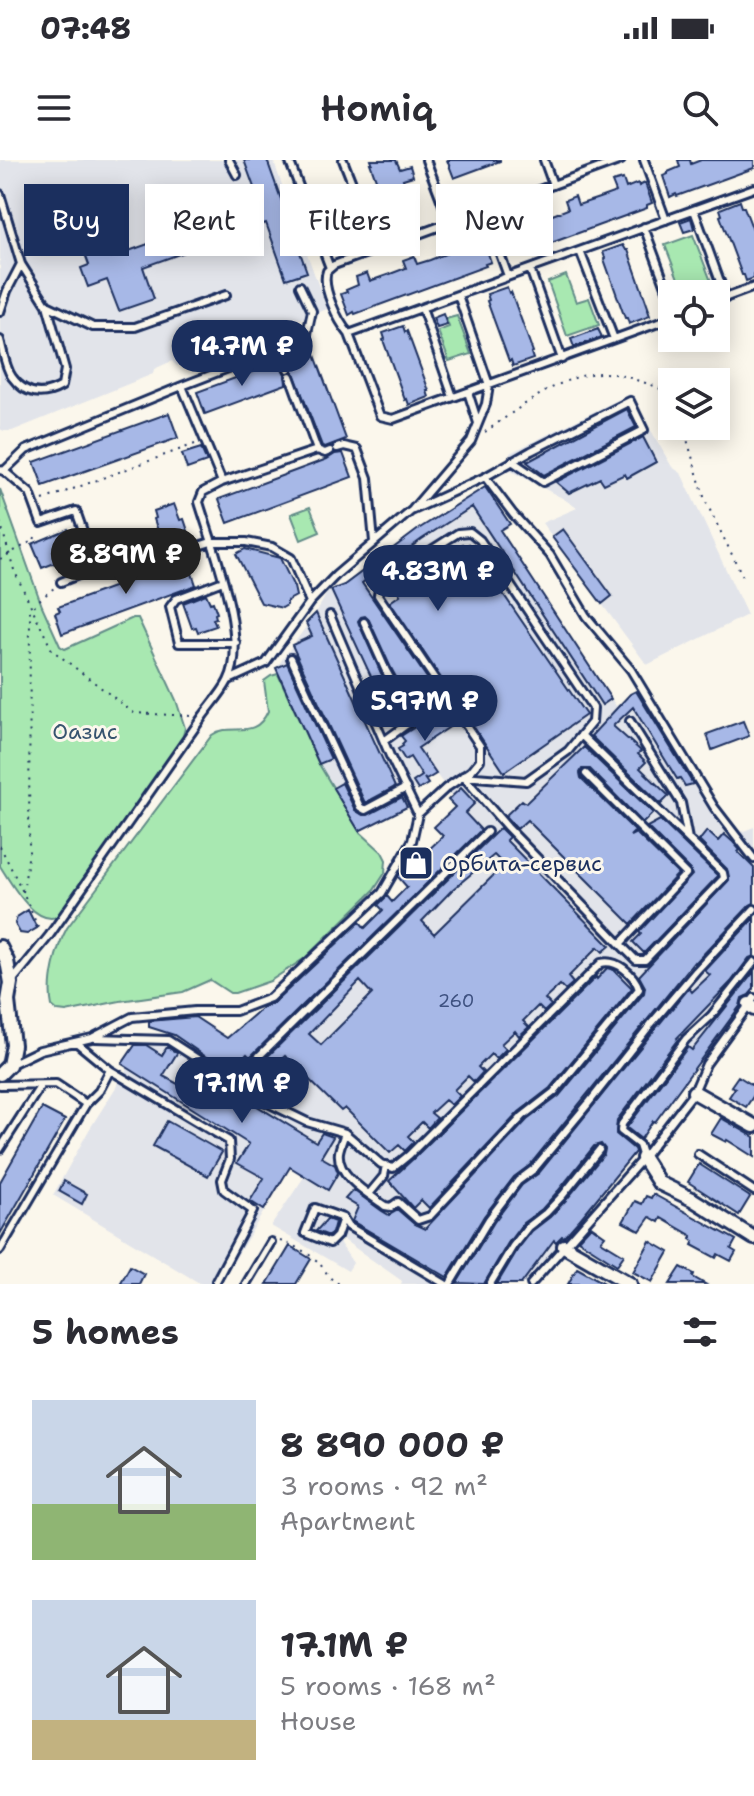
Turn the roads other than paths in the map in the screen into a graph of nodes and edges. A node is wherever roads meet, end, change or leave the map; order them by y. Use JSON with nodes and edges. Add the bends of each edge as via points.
{"nodes":[{"id":1,"x":229,"y":160,"type":"edge"},
{"id":2,"x":289,"y":160,"type":"edge"},
{"id":3,"x":343,"y":160,"type":"edge"},
{"id":4,"x":426,"y":160,"type":"edge"},
{"id":5,"x":544,"y":160,"type":"edge"},
{"id":6,"x":644,"y":160,"type":"edge"},
{"id":7,"x":616,"y":161,"type":"edge"},
{"id":8,"x":237,"y":175,"type":"dead end"},
{"id":9,"x":352,"y":184,"type":"edge"},
{"id":10,"x":553,"y":184,"type":"edge"},
{"id":11,"x":553,"y":185,"type":"edge"},
{"id":12,"x":436,"y":186,"type":"edge"},
{"id":13,"x":754,"y":188,"type":"edge"},
{"id":14,"x":0,"y":194,"type":"edge"},
{"id":15,"x":694,"y":210,"type":"junction"},
{"id":16,"x":666,"y":220,"type":"junction"},
{"id":17,"x":644,"y":227,"type":"junction"},
{"id":18,"x":580,"y":251,"type":"junction"},
{"id":19,"x":360,"y":256,"type":"edge"},
{"id":20,"x":501,"y":256,"type":"edge"},
{"id":21,"x":21,"y":264,"type":"junction"},
{"id":22,"x":330,"y":268,"type":"junction"},
{"id":23,"x":530,"y":269,"type":"junction"},
{"id":24,"x":508,"y":276,"type":"junction"},
{"id":25,"x":664,"y":280,"type":"edge"},
{"id":26,"x":719,"y":280,"type":"edge"},
{"id":27,"x":300,"y":286,"type":"dead end"},
{"id":28,"x":754,"y":287,"type":"edge"},
{"id":29,"x":226,"y":295,"type":"dead end"},
{"id":30,"x":458,"y":295,"type":"junction"},
{"id":31,"x":730,"y":296,"type":"edge"},
{"id":32,"x":47,"y":305,"type":"junction"},
{"id":33,"x":422,"y":308,"type":"junction"},
{"id":34,"x":0,"y":312,"type":"edge"},
{"id":35,"x":658,"y":323,"type":"edge"},
{"id":36,"x":349,"y":334,"type":"junction"},
{"id":37,"x":614,"y":339,"type":"junction"},
{"id":38,"x":0,"y":340,"type":"edge"},
{"id":39,"x":280,"y":349,"type":"junction"},
{"id":40,"x":562,"y":359,"type":"junction"},
{"id":41,"x":489,"y":385,"type":"junction"},
{"id":42,"x":182,"y":386,"type":"junction"},
{"id":43,"x":468,"y":392,"type":"junction"},
{"id":44,"x":453,"y":397,"type":"junction"},
{"id":45,"x":478,"y":423,"type":"junction"},
{"id":46,"x":317,"y":450,"type":"junction"},
{"id":47,"x":512,"y":461,"type":"junction"},
{"id":48,"x":2,"y":470,"type":"edge"},
{"id":49,"x":485,"y":477,"type":"junction"},
{"id":50,"x":222,"y":482,"type":"junction"},
{"id":51,"x":411,"y":511,"type":"junction"},
{"id":52,"x":211,"y":542,"type":"junction"},
{"id":53,"x":374,"y":542,"type":"junction"},
{"id":54,"x":96,"y":568,"type":"junction"},
{"id":55,"x":223,"y":581,"type":"junction"},
{"id":56,"x":61,"y":582,"type":"road end"},
{"id":57,"x":310,"y":602,"type":"junction"},
{"id":58,"x":330,"y":615,"type":"dead end"},
{"id":59,"x":364,"y":622,"type":"dead end"},
{"id":60,"x":236,"y":643,"type":"junction"},
{"id":61,"x":291,"y":658,"type":"dead end"},
{"id":62,"x":229,"y":680,"type":"junction"},
{"id":63,"x":630,"y":721,"type":"dead end"},
{"id":64,"x":581,"y":735,"type":"junction"},
{"id":65,"x":384,"y":741,"type":"junction"},
{"id":66,"x":586,"y":774,"type":"dead end"},
{"id":67,"x":463,"y":776,"type":"junction"},
{"id":68,"x":406,"y":788,"type":"junction"},
{"id":69,"x":418,"y":814,"type":"junction"},
{"id":70,"x":487,"y":832,"type":"dead end"},
{"id":71,"x":688,"y":839,"type":"junction"},
{"id":72,"x":754,"y":859,"type":"edge"},
{"id":73,"x":754,"y":909,"type":"edge"},
{"id":74,"x":620,"y":944,"type":"junction"},
{"id":75,"x":0,"y":947,"type":"edge"},
{"id":76,"x":754,"y":962,"type":"edge"},
{"id":77,"x":11,"y":983,"type":"junction"},
{"id":78,"x":4,"y":1000,"type":"edge"},
{"id":79,"x":752,"y":1004,"type":"edge"},
{"id":80,"x":5,"y":1018,"type":"edge"},
{"id":81,"x":92,"y":1038,"type":"junction"},
{"id":82,"x":76,"y":1042,"type":"junction"},
{"id":83,"x":5,"y":1069,"type":"edge"},
{"id":84,"x":110,"y":1070,"type":"junction"},
{"id":85,"x":41,"y":1084,"type":"junction"},
{"id":86,"x":0,"y":1085,"type":"edge"},
{"id":87,"x":237,"y":1085,"type":"junction"},
{"id":88,"x":694,"y":1092,"type":"junction"},
{"id":89,"x":86,"y":1104,"type":"junction"},
{"id":90,"x":754,"y":1126,"type":"edge"},
{"id":91,"x":345,"y":1133,"type":"junction"},
{"id":92,"x":0,"y":1149,"type":"edge"},
{"id":93,"x":599,"y":1150,"type":"dead end"},
{"id":94,"x":698,"y":1154,"type":"dead end"},
{"id":95,"x":643,"y":1158,"type":"junction"},
{"id":96,"x":386,"y":1165,"type":"junction"},
{"id":97,"x":754,"y":1191,"type":"edge"},
{"id":98,"x":369,"y":1194,"type":"junction"},
{"id":99,"x":343,"y":1218,"type":"junction"},
{"id":100,"x":754,"y":1238,"type":"edge"},
{"id":101,"x":271,"y":1242,"type":"road end"},
{"id":102,"x":564,"y":1246,"type":"junction"},
{"id":103,"x":0,"y":1250,"type":"edge"},
{"id":104,"x":216,"y":1281,"type":"dead end"},
{"id":105,"x":246,"y":1284,"type":"edge"},
{"id":106,"x":448,"y":1284,"type":"edge"},
{"id":107,"x":490,"y":1284,"type":"edge"},
{"id":108,"x":531,"y":1284,"type":"edge"},
{"id":109,"x":630,"y":1284,"type":"edge"}],
"edges":[{"from":1,"to":8,"type":"lane"},
{"from":2,"to":22,"type":"lane"},
{"from":3,"to":9,"type":"lane"},
{"from":4,"to":12,"type":"lane"},
{"from":5,"to":10,"type":"lane"},
{"from":6,"to":16,"type":"lane"},
{"from":7,"to":11,"type":"lane"},
{"from":13,"to":15,"type":"lane"},
{"from":14,"to":21,"type":"lane"},
{"from":15,"to":16,"type":"lane"},
{"from":15,"to":26,"type":"lane"},
{"from":16,"to":17,"type":"lane"},
{"from":17,"to":18,"type":"lane"},
{"from":17,"to":25,"type":"lane"},
{"from":18,"to":23,"type":"lane"},
{"from":18,"to":37,"type":"lane"},
{"from":19,"to":22,"type":"lane"},
{"from":20,"to":24,"type":"lane"},
{"from":21,"to":32,"type":"lane"},
{"from":21,"to":34,"type":"lane"},
{"from":22,"to":36,"type":"lane","via":[[325,283]]},
{"from":23,"to":24,"type":"lane"},
{"from":23,"to":40,"type":"lane"},
{"from":24,"to":30,"type":"lane"},
{"from":27,"to":39,"type":"lane","via":[[312,311],[306,338]]},
{"from":28,"to":31,"type":"lane"},
{"from":29,"to":32,"type":"lane","via":[[135,327],[93,327]]},
{"from":30,"to":33,"type":"lane"},
{"from":30,"to":41,"type":"lane"},
{"from":32,"to":38,"type":"lane","via":[[65,369],[62,386],[49,393],[27,391],[10,375]]},
{"from":33,"to":36,"type":"lane"},
{"from":33,"to":44,"type":"lane"},
{"from":35,"to":37,"type":"lane"},
{"from":36,"to":44,"type":"lane","via":[[380,416],[393,419]]},
{"from":37,"to":40,"type":"lane"},
{"from":39,"to":42,"type":"lane"},
{"from":39,"to":46,"type":"lane"},
{"from":40,"to":41,"type":"lane"},
{"from":41,"to":43,"type":"lane"},
{"from":41,"to":45,"type":"lane"},
{"from":42,"to":48,"type":"lane","via":[[26,450]]},
{"from":42,"to":50,"type":"lane"},
{"from":43,"to":44,"type":"lane"},
{"from":43,"to":45,"type":"lane"},
{"from":45,"to":51,"type":"lane","via":[[471,441]]},
{"from":46,"to":50,"type":"lane"},
{"from":46,"to":53,"type":"lane","via":[[357,449],[368,478]]},
{"from":47,"to":47,"type":"lane","via":[[630,401],[644,430],[543,482]]},
{"from":47,"to":49,"type":"lane"},
{"from":48,"to":54,"type":"lane","via":[[30,493],[41,523],[76,511]]},
{"from":49,"to":51,"type":"lane"},
{"from":49,"to":72,"type":"lane","via":[[550,555],[586,616],[631,670],[714,807]]},
{"from":50,"to":52,"type":"lane","via":[[203,492],[199,502]]},
{"from":51,"to":53,"type":"lane"},
{"from":52,"to":54,"type":"lane","via":[[168,556],[151,548]]},
{"from":52,"to":55,"type":"lane"},
{"from":52,"to":57,"type":"lane","via":[[272,547],[291,558]]},
{"from":53,"to":57,"type":"lane"},
{"from":54,"to":56,"type":"lane"},
{"from":55,"to":60,"type":"lane"},
{"from":55,"to":60,"type":"lane","via":[[176,599],[170,607],[179,643]]},
{"from":57,"to":62,"type":"lane","via":[[266,663]]},
{"from":58,"to":65,"type":"lane"},
{"from":59,"to":65,"type":"lane","via":[[410,714],[410,722]]},
{"from":60,"to":62,"type":"lane"},
{"from":61,"to":68,"type":"lane","via":[[360,807],[365,810]]},
{"from":62,"to":77,"type":"lane"},
{"from":63,"to":71,"type":"lane","via":[[681,803]]},
{"from":64,"to":67,"type":"lane","via":[[526,781]]},
{"from":64,"to":67,"type":"lane","via":[[592,722],[593,708],[480,540],[470,532],[458,533],[380,583],[378,595],[480,746],[480,760]]},
{"from":64,"to":71,"type":"lane"},
{"from":65,"to":68,"type":"lane"},
{"from":66,"to":74,"type":"lane","via":[[686,874]]},
{"from":67,"to":69,"type":"lane"},
{"from":67,"to":74,"type":"lane"},
{"from":68,"to":69,"type":"lane"},
{"from":69,"to":81,"type":"lane","via":[[412,841],[382,893],[270,998],[236,1011],[132,1017]]},
{"from":70,"to":87,"type":"lane","via":[[254,1061]]},
{"from":71,"to":74,"type":"lane","via":[[724,878],[645,960],[636,960]]},
{"from":73,"to":106,"type":"lane","via":[[651,1024],[534,1169],[518,1181]]},
{"from":75,"to":77,"type":"street"},
{"from":76,"to":95,"type":"lane","via":[[686,1039],[622,1124],[621,1131],[639,1145]]},
{"from":77,"to":78,"type":"street"},
{"from":78,"to":80,"type":"street"},
{"from":79,"to":88,"type":"lane","via":[[706,1064]]},
{"from":80,"to":83,"type":"street","via":[[13,1045]]},
{"from":81,"to":82,"type":"lane"},
{"from":81,"to":87,"type":"lane","via":[[168,1040]]},
{"from":82,"to":83,"type":"lane","via":[[40,1050]]},
{"from":82,"to":84,"type":"lane"},
{"from":84,"to":89,"type":"lane"},
{"from":84,"to":104,"type":"lane","via":[[229,1141],[224,1190],[253,1211]]},
{"from":85,"to":86,"type":"lane"},
{"from":85,"to":89,"type":"lane","via":[[56,1084]]},
{"from":85,"to":92,"type":"lane"},
{"from":87,"to":91,"type":"lane","via":[[307,1122]]},
{"from":88,"to":90,"type":"street"},
{"from":88,"to":95,"type":"lane"},
{"from":89,"to":103,"type":"lane"},
{"from":91,"to":96,"type":"lane"},
{"from":91,"to":98,"type":"lane","via":[[340,1163]]},
{"from":93,"to":107,"type":"lane","via":[[563,1195],[528,1227]]},
{"from":94,"to":97,"type":"lane"},
{"from":95,"to":100,"type":"street","via":[[659,1183]]},
{"from":95,"to":102,"type":"lane"},
{"from":96,"to":98,"type":"lane"},
{"from":96,"to":98,"type":"lane","via":[[393,1168],[409,1155],[601,963],[620,965],[638,983],[639,989],[554,1092],[523,1116],[430,1216],[418,1220],[398,1202],[385,1206]]},
{"from":99,"to":99,"type":"lane","via":[[315,1208],[305,1233],[330,1243]]},
{"from":99,"to":106,"type":"lane","via":[[348,1226]]},
{"from":101,"to":105,"type":"lane"},
{"from":102,"to":108,"type":"lane"},
{"from":102,"to":109,"type":"street"}]}
